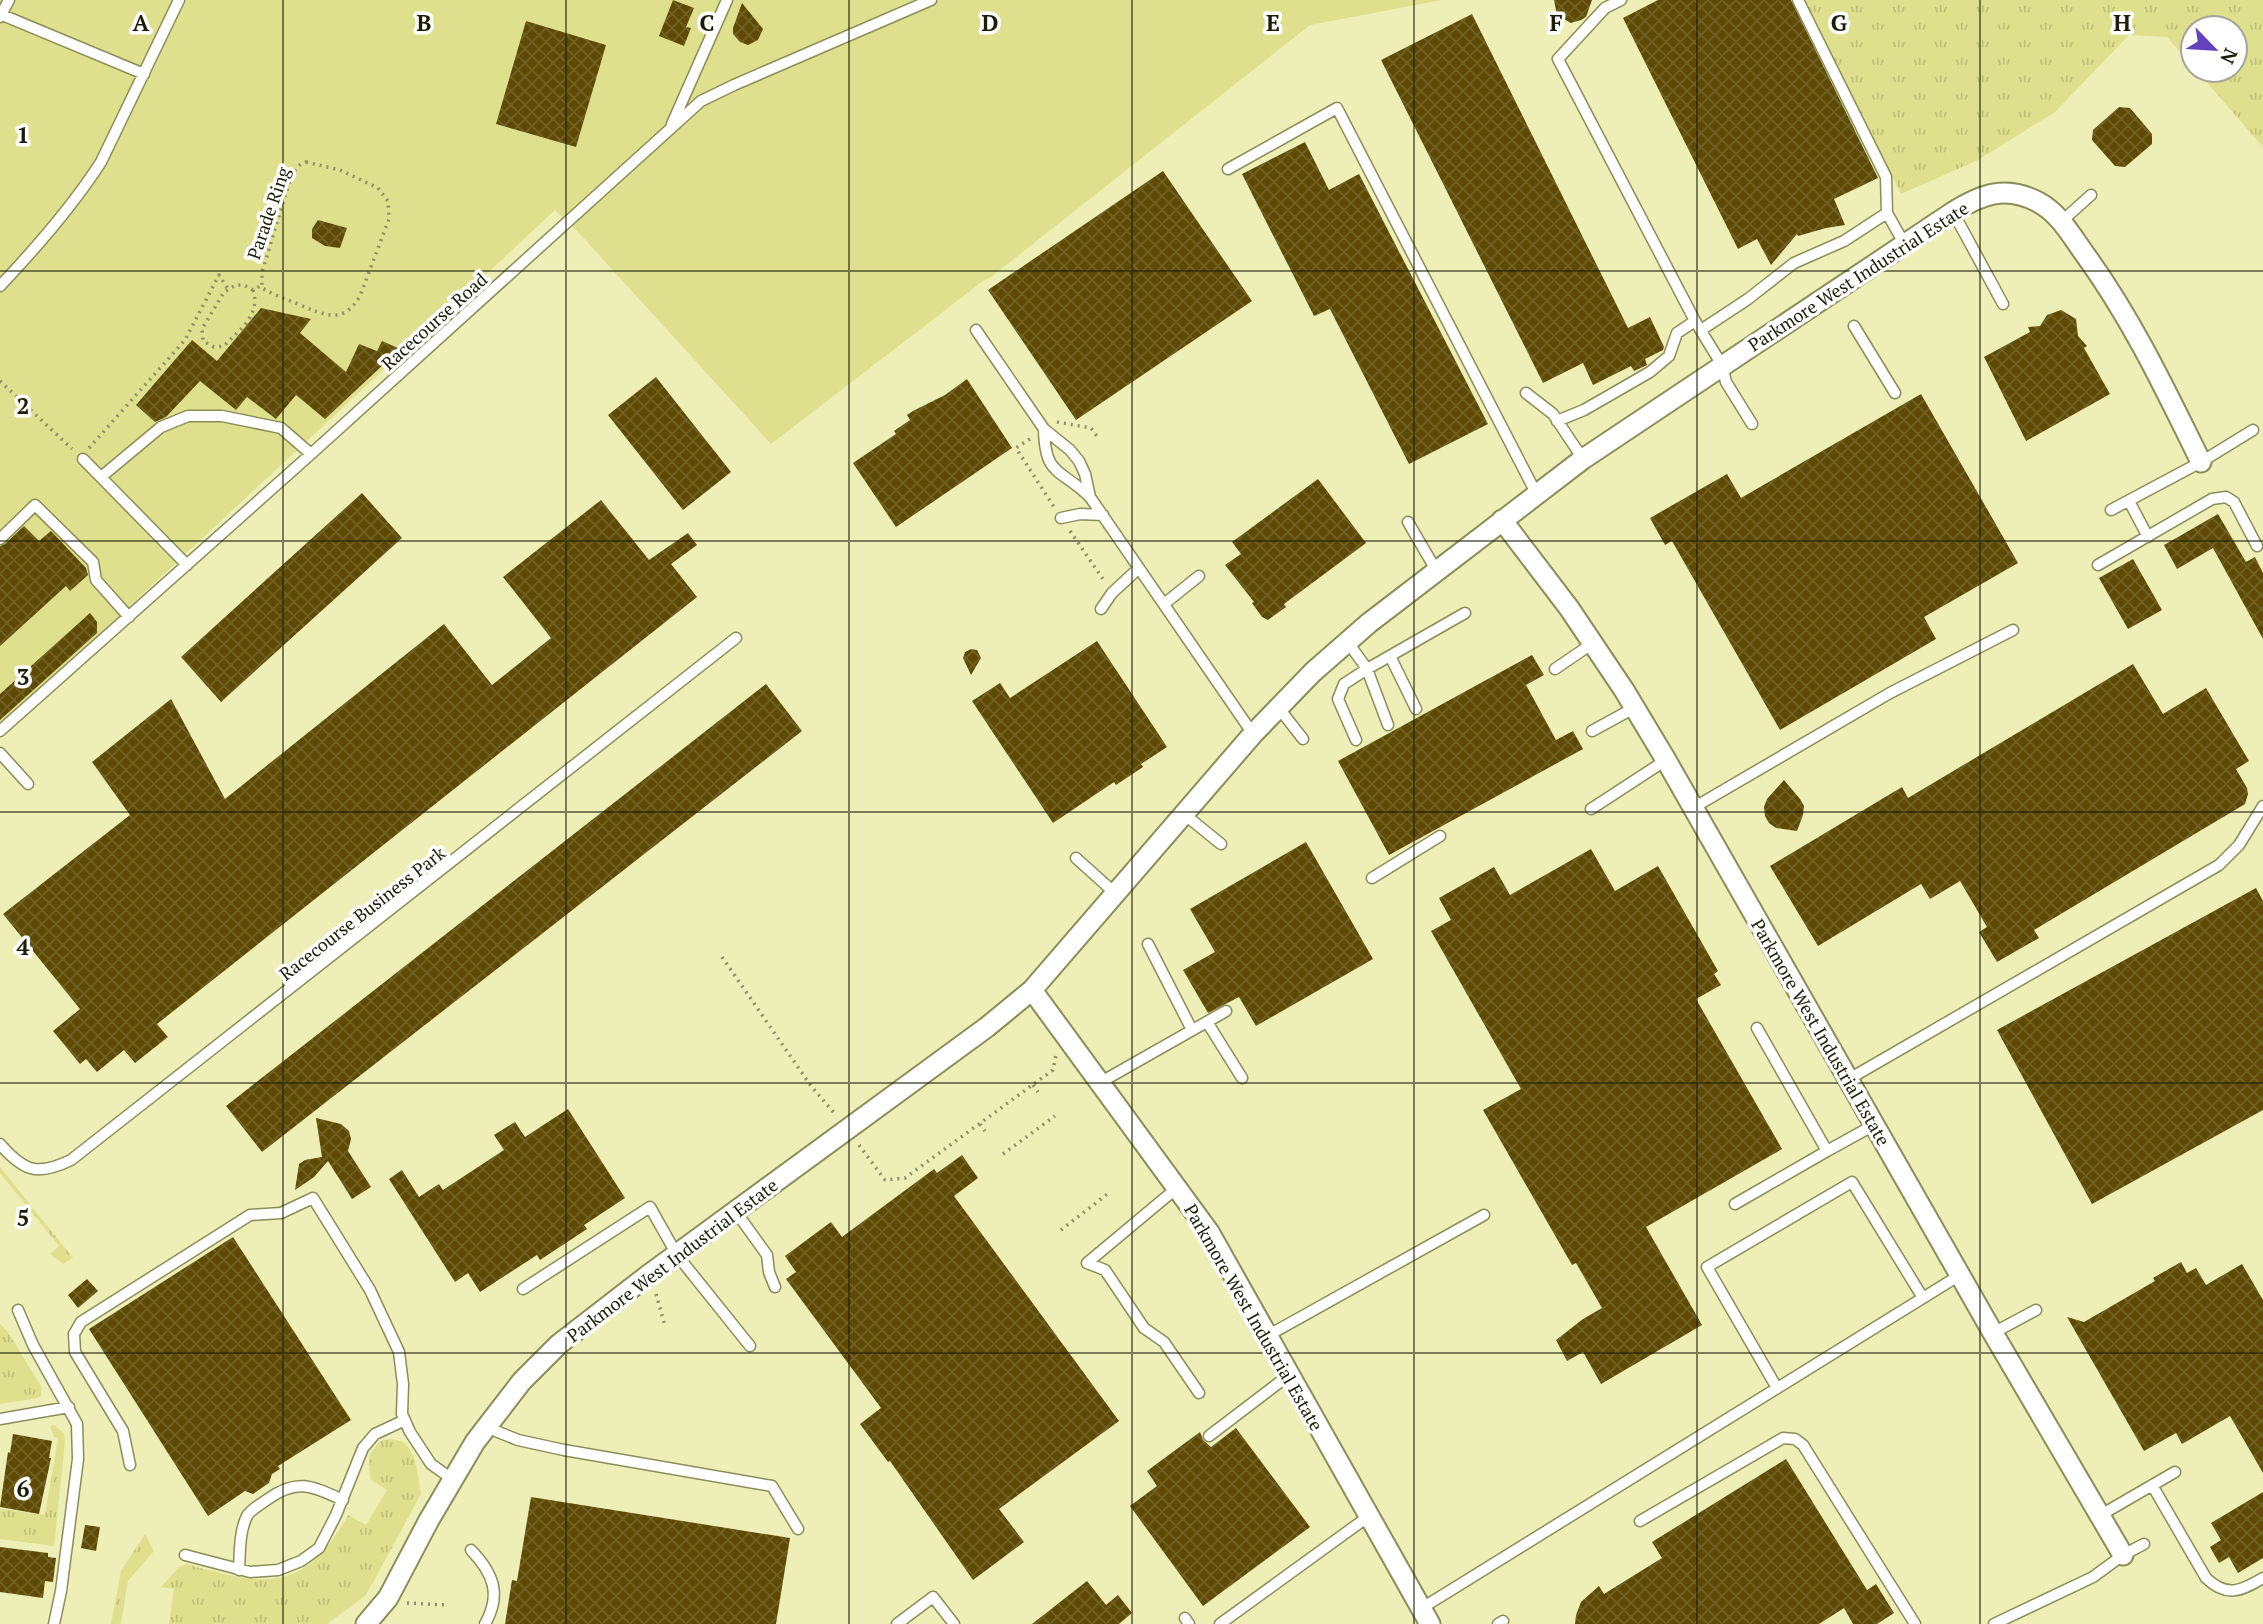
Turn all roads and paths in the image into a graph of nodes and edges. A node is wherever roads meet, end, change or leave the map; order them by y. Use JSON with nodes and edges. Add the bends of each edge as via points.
{"nodes":[{"id":1,"x":9,"y":0,"type":"edge"},
{"id":2,"x":179,"y":0,"type":"edge"},
{"id":3,"x":727,"y":0,"type":"edge"},
{"id":4,"x":931,"y":0,"type":"edge"},
{"id":5,"x":1621,"y":0,"type":"edge"},
{"id":6,"x":1798,"y":0,"type":"edge"},
{"id":7,"x":0,"y":15,"type":"edge"},
{"id":8,"x":144,"y":74,"type":"junction"},
{"id":9,"x":671,"y":128,"type":"junction"},
{"id":10,"x":1228,"y":169,"type":"dead end"},
{"id":11,"x":2091,"y":195,"type":"dead end"},
{"id":12,"x":1954,"y":212,"type":"junction"},
{"id":13,"x":1887,"y":213,"type":"junction"},
{"id":14,"x":2062,"y":221,"type":"junction"},
{"id":15,"x":1905,"y":244,"type":"junction"},
{"id":16,"x":262,"y":285,"type":"junction"},
{"id":17,"x":0,"y":286,"type":"edge"},
{"id":18,"x":228,"y":289,"type":"junction"},
{"id":19,"x":253,"y":290,"type":"junction"},
{"id":20,"x":2003,"y":304,"type":"dead end"},
{"id":21,"x":1698,"y":325,"type":"junction"},
{"id":22,"x":1854,"y":326,"type":"dead end"},
{"id":23,"x":976,"y":330,"type":"dead end"},
{"id":24,"x":1722,"y":365,"type":"junction"},
{"id":25,"x":0,"y":381,"type":"edge"},
{"id":26,"x":1526,"y":393,"type":"dead end"},
{"id":27,"x":1895,"y":393,"type":"dead end"},
{"id":28,"x":1557,"y":421,"type":"junction"},
{"id":29,"x":1752,"y":425,"type":"dead end"},
{"id":30,"x":1044,"y":429,"type":"junction"},
{"id":31,"x":2253,"y":430,"type":"dead end"},
{"id":32,"x":312,"y":454,"type":"junction"},
{"id":33,"x":82,"y":458,"type":"junction"},
{"id":34,"x":1583,"y":459,"type":"junction"},
{"id":35,"x":2200,"y":462,"type":"junction"},
{"id":36,"x":101,"y":477,"type":"junction"},
{"id":37,"x":1536,"y":493,"type":"junction"},
{"id":38,"x":1090,"y":497,"type":"junction"},
{"id":39,"x":2129,"y":501,"type":"junction"},
{"id":40,"x":2111,"y":510,"type":"dead end"},
{"id":41,"x":1102,"y":515,"type":"junction"},
{"id":42,"x":1061,"y":518,"type":"dead end"},
{"id":43,"x":1502,"y":520,"type":"junction"},
{"id":44,"x":1408,"y":522,"type":"dead end"},
{"id":45,"x":2148,"y":537,"type":"junction"},
{"id":46,"x":0,"y":539,"type":"edge"},
{"id":47,"x":2257,"y":546,"type":"dead end"},
{"id":48,"x":187,"y":565,"type":"junction"},
{"id":49,"x":2098,"y":565,"type":"dead end"},
{"id":50,"x":1139,"y":568,"type":"junction"},
{"id":51,"x":1436,"y":570,"type":"junction"},
{"id":52,"x":1199,"y":576,"type":"dead end"},
{"id":53,"x":1164,"y":604,"type":"junction"},
{"id":54,"x":1101,"y":609,"type":"dead end"},
{"id":55,"x":1465,"y":612,"type":"dead end"},
{"id":56,"x":129,"y":617,"type":"junction"},
{"id":57,"x":2013,"y":630,"type":"dead end"},
{"id":58,"x":736,"y":638,"type":"dead end"},
{"id":59,"x":1347,"y":641,"type":"junction"},
{"id":60,"x":1592,"y":643,"type":"junction"},
{"id":61,"x":1390,"y":656,"type":"junction"},
{"id":62,"x":1367,"y":669,"type":"junction"},
{"id":63,"x":1555,"y":669,"type":"dead end"},
{"id":64,"x":1278,"y":707,"type":"junction"},
{"id":65,"x":1634,"y":708,"type":"junction"},
{"id":66,"x":1416,"y":709,"type":"dead end"},
{"id":67,"x":1388,"y":725,"type":"dead end"},
{"id":68,"x":1592,"y":731,"type":"dead end"},
{"id":69,"x":0,"y":732,"type":"edge"},
{"id":70,"x":1253,"y":734,"type":"junction"},
{"id":71,"x":1303,"y":739,"type":"dead end"},
{"id":72,"x":1356,"y":740,"type":"dead end"},
{"id":73,"x":0,"y":753,"type":"edge"},
{"id":74,"x":1666,"y":760,"type":"junction"},
{"id":75,"x":28,"y":784,"type":"dead end"},
{"id":76,"x":2263,"y":806,"type":"edge"},
{"id":77,"x":1693,"y":808,"type":"junction"},
{"id":78,"x":1591,"y":809,"type":"dead end"},
{"id":79,"x":1184,"y":814,"type":"junction"},
{"id":80,"x":1440,"y":836,"type":"dead end"},
{"id":81,"x":1221,"y":844,"type":"dead end"},
{"id":82,"x":1076,"y":858,"type":"dead end"},
{"id":83,"x":1372,"y":878,"type":"dead end"},
{"id":84,"x":1116,"y":894,"type":"junction"},
{"id":85,"x":1148,"y":944,"type":"dead end"},
{"id":86,"x":1032,"y":990,"type":"junction"},
{"id":87,"x":1226,"y":1011,"type":"dead end"},
{"id":88,"x":1207,"y":1022,"type":"junction"},
{"id":89,"x":1756,"y":1028,"type":"dead end"},
{"id":90,"x":1192,"y":1030,"type":"junction"},
{"id":91,"x":1242,"y":1078,"type":"dead end"},
{"id":92,"x":1849,"y":1079,"type":"junction"},
{"id":93,"x":1101,"y":1082,"type":"junction"},
{"id":94,"x":1034,"y":1085,"type":"dead end"},
{"id":95,"x":1038,"y":1092,"type":"dead end"},
{"id":96,"x":1055,"y":1116,"type":"dead end"},
{"id":97,"x":980,"y":1124,"type":"dead end"},
{"id":98,"x":1874,"y":1125,"type":"junction"},
{"id":99,"x":985,"y":1131,"type":"dead end"},
{"id":100,"x":0,"y":1144,"type":"edge"},
{"id":101,"x":1827,"y":1151,"type":"junction"},
{"id":102,"x":1003,"y":1154,"type":"dead end"},
{"id":103,"x":1178,"y":1186,"type":"junction"},
{"id":104,"x":1110,"y":1192,"type":"dead end"},
{"id":105,"x":1735,"y":1204,"type":"dead end"},
{"id":106,"x":736,"y":1212,"type":"junction"},
{"id":107,"x":1484,"y":1215,"type":"dead end"},
{"id":108,"x":1061,"y":1230,"type":"dead end"},
{"id":109,"x":677,"y":1255,"type":"junction"},
{"id":110,"x":1961,"y":1275,"type":"junction"},
{"id":111,"x":648,"y":1276,"type":"junction"},
{"id":112,"x":775,"y":1287,"type":"dead end"},
{"id":113,"x":523,"y":1289,"type":"dead end"},
{"id":114,"x":1923,"y":1298,"type":"junction"},
{"id":115,"x":18,"y":1310,"type":"dead end"},
{"id":116,"x":2036,"y":1310,"type":"dead end"},
{"id":117,"x":665,"y":1326,"type":"dead end"},
{"id":118,"x":1993,"y":1333,"type":"junction"},
{"id":119,"x":1267,"y":1336,"type":"junction"},
{"id":120,"x":750,"y":1346,"type":"dead end"},
{"id":121,"x":1289,"y":1375,"type":"junction"},
{"id":122,"x":1777,"y":1388,"type":"junction"},
{"id":123,"x":1199,"y":1393,"type":"dead end"},
{"id":124,"x":69,"y":1407,"type":"junction"},
{"id":125,"x":0,"y":1419,"type":"edge"},
{"id":126,"x":405,"y":1420,"type":"junction"},
{"id":127,"x":485,"y":1426,"type":"junction"},
{"id":128,"x":1209,"y":1436,"type":"dead end"},
{"id":129,"x":131,"y":1465,"type":"dead end"},
{"id":130,"x":2175,"y":1472,"type":"dead end"},
{"id":131,"x":452,"y":1479,"type":"junction"},
{"id":132,"x":2152,"y":1485,"type":"junction"},
{"id":133,"x":343,"y":1500,"type":"junction"},
{"id":134,"x":2099,"y":1516,"type":"junction"},
{"id":135,"x":1369,"y":1517,"type":"junction"},
{"id":136,"x":1640,"y":1521,"type":"dead end"},
{"id":137,"x":798,"y":1529,"type":"dead end"},
{"id":138,"x":2144,"y":1544,"type":"dead end"},
{"id":139,"x":471,"y":1550,"type":"dead end"},
{"id":140,"x":185,"y":1555,"type":"dead end"},
{"id":141,"x":2123,"y":1555,"type":"junction"},
{"id":142,"x":239,"y":1570,"type":"junction"},
{"id":143,"x":2263,"y":1578,"type":"edge"},
{"id":144,"x":388,"y":1598,"type":"junction"},
{"id":145,"x":447,"y":1605,"type":"dead end"},
{"id":146,"x":1426,"y":1616,"type":"edge"},
{"id":147,"x":54,"y":1624,"type":"edge"},
{"id":148,"x":366,"y":1624,"type":"edge"},
{"id":149,"x":384,"y":1624,"type":"edge"},
{"id":150,"x":485,"y":1624,"type":"edge"},
{"id":151,"x":897,"y":1624,"type":"edge"},
{"id":152,"x":954,"y":1624,"type":"edge"},
{"id":153,"x":1220,"y":1624,"type":"edge"},
{"id":154,"x":1915,"y":1624,"type":"edge"},
{"id":155,"x":1994,"y":1624,"type":"edge"}],
"edges":[{"from":1,"to":7,"type":"lane"},
{"from":2,"to":8,"type":"lane"},
{"from":3,"to":9,"type":"lane"},
{"from":4,"to":9,"type":"lane","name":"Racecourse Road","via":[[701,101]]},
{"from":5,"to":21,"type":"lane","via":[[1605,8],[1558,59]]},
{"from":6,"to":13,"type":"lane","via":[[1886,177]]},
{"from":7,"to":8,"type":"lane"},
{"from":8,"to":17,"type":"lane","via":[[85,187]]},
{"from":9,"to":32,"type":"lane","name":"Racecourse Road"},
{"from":10,"to":37,"type":"lane","via":[[1337,108]]},
{"from":11,"to":14,"type":"lane"},
{"from":12,"to":14,"type":"street","name":"Parkmore West Industrial Estate","via":[[1979,197],[2006,193],[2036,201]]},
{"from":12,"to":15,"type":"street","name":"Parkmore West Industrial Estate"},
{"from":12,"to":20,"type":"lane"},
{"from":13,"to":15,"type":"lane"},
{"from":13,"to":21,"type":"lane","via":[[1844,241],[1794,264],[1748,299]]},
{"from":14,"to":35,"type":"street","name":"Parkmore West Industrial Estate","via":[[2124,310]]},
{"from":15,"to":24,"type":"street","name":"Parkmore West Industrial Estate"},
{"from":16,"to":16,"type":"path","name":"Parade Ring","via":[[272,294],[322,314],[340,315],[348,310],[360,296],[389,219],[383,191],[340,170],[300,164],[290,180]]},
{"from":16,"to":19,"type":"path"},
{"from":18,"to":19,"type":"path","via":[[244,285]]},
{"from":18,"to":19,"type":"path","via":[[202,329],[203,341],[214,346],[224,346],[254,312]]},
{"from":18,"to":33,"type":"path","via":[[219,275],[185,340]]},
{"from":21,"to":24,"type":"lane"},
{"from":21,"to":28,"type":"lane","via":[[1677,333],[1669,356],[1650,372]]},
{"from":22,"to":27,"type":"lane"},
{"from":23,"to":30,"type":"lane"},
{"from":24,"to":29,"type":"lane","via":[[1726,382]]},
{"from":24,"to":34,"type":"street","name":"Parkmore West Industrial Estate"},
{"from":25,"to":33,"type":"path"},
{"from":26,"to":28,"type":"lane"},
{"from":28,"to":34,"type":"lane"},
{"from":30,"to":38,"type":"lane","via":[[1079,461]]},
{"from":30,"to":38,"type":"lane","via":[[1045,456],[1055,470]]},
{"from":31,"to":35,"type":"lane"},
{"from":32,"to":36,"type":"lane","via":[[281,428],[222,416],[188,416],[161,427]]},
{"from":32,"to":48,"type":"lane","name":"Racecourse Road"},
{"from":33,"to":36,"type":"lane"},
{"from":34,"to":37,"type":"street","name":"Parkmore West Industrial Estate"},
{"from":35,"to":39,"type":"lane"},
{"from":36,"to":48,"type":"lane"},
{"from":37,"to":43,"type":"street","name":"Parkmore West Industrial Estate"},
{"from":38,"to":41,"type":"lane"},
{"from":39,"to":40,"type":"lane"},
{"from":39,"to":45,"type":"lane"},
{"from":41,"to":42,"type":"lane","via":[[1080,513]]},
{"from":41,"to":50,"type":"lane"},
{"from":43,"to":51,"type":"street","name":"Parkmore West Industrial Estate"},
{"from":43,"to":60,"type":"street","name":"Parkmore West Industrial Estate"},
{"from":44,"to":51,"type":"lane"},
{"from":45,"to":47,"type":"lane","via":[[2212,499],[2226,497],[2234,502]]},
{"from":45,"to":49,"type":"lane"},
{"from":46,"to":56,"type":"lane","via":[[35,505],[93,562],[96,580]]},
{"from":48,"to":56,"type":"lane","name":"Racecourse Road"},
{"from":50,"to":53,"type":"lane"},
{"from":50,"to":54,"type":"lane"},
{"from":51,"to":59,"type":"street","name":"Parkmore West Industrial Estate"},
{"from":52,"to":53,"type":"lane"},
{"from":53,"to":70,"type":"lane"},
{"from":55,"to":61,"type":"lane"},
{"from":56,"to":69,"type":"lane","name":"Racecourse Road"},
{"from":57,"to":77,"type":"lane","via":[[1890,693]]},
{"from":58,"to":100,"type":"lane","name":"Racecourse Business Park","via":[[71,1160],[40,1171],[15,1160]]},
{"from":59,"to":62,"type":"lane"},
{"from":59,"to":64,"type":"street","name":"Parkmore West Industrial Estate"},
{"from":60,"to":63,"type":"lane"},
{"from":60,"to":65,"type":"street","name":"Parkmore West Industrial Estate"},
{"from":61,"to":62,"type":"lane"},
{"from":61,"to":66,"type":"lane"},
{"from":62,"to":67,"type":"lane"},
{"from":62,"to":72,"type":"lane","via":[[1345,684],[1338,699]]},
{"from":64,"to":70,"type":"street","name":"Parkmore West Industrial Estate"},
{"from":64,"to":71,"type":"lane"},
{"from":65,"to":68,"type":"lane"},
{"from":65,"to":74,"type":"street","name":"Parkmore West Industrial Estate"},
{"from":70,"to":79,"type":"street","name":"Parkmore West Industrial Estate"},
{"from":73,"to":75,"type":"lane"},
{"from":74,"to":77,"type":"street","name":"Parkmore West Industrial Estate"},
{"from":74,"to":78,"type":"lane"},
{"from":76,"to":92,"type":"lane","via":[[2239,845],[2220,865]]},
{"from":77,"to":92,"type":"street","name":"Parkmore West Industrial Estate"},
{"from":79,"to":81,"type":"lane"},
{"from":79,"to":84,"type":"street","name":"Parkmore West Industrial Estate"},
{"from":80,"to":83,"type":"lane"},
{"from":82,"to":84,"type":"lane"},
{"from":84,"to":86,"type":"street","name":"Parkmore West Industrial Estate"},
{"from":85,"to":90,"type":"lane"},
{"from":86,"to":93,"type":"street","name":"Parkmore West Industrial Estate"},
{"from":86,"to":106,"type":"street","name":"Parkmore West Industrial Estate"},
{"from":87,"to":88,"type":"lane"},
{"from":88,"to":90,"type":"lane"},
{"from":88,"to":91,"type":"lane"},
{"from":89,"to":101,"type":"lane"},
{"from":90,"to":93,"type":"lane"},
{"from":92,"to":98,"type":"street","name":"Parkmore West Industrial Estate"},
{"from":93,"to":103,"type":"street","name":"Parkmore West Industrial Estate"},
{"from":94,"to":95,"type":"path"},
{"from":96,"to":102,"type":"path"},
{"from":97,"to":99,"type":"path"},
{"from":98,"to":101,"type":"lane"},
{"from":98,"to":110,"type":"street","name":"Parkmore West Industrial Estate"},
{"from":101,"to":105,"type":"lane"},
{"from":103,"to":119,"type":"street","name":"Parkmore West Industrial Estate"},
{"from":103,"to":123,"type":"lane","via":[[1087,1263],[1105,1270],[1144,1328],[1164,1342]]},
{"from":104,"to":108,"type":"path"},
{"from":106,"to":109,"type":"street","name":"Parkmore West Industrial Estate"},
{"from":106,"to":112,"type":"lane","via":[[767,1255]]},
{"from":107,"to":119,"type":"lane"},
{"from":109,"to":111,"type":"street","name":"Parkmore West Industrial Estate"},
{"from":109,"to":113,"type":"lane","via":[[650,1207]]},
{"from":109,"to":120,"type":"lane"},
{"from":110,"to":114,"type":"lane"},
{"from":110,"to":118,"type":"street","name":"Parkmore West Industrial Estate"},
{"from":111,"to":117,"type":"path"},
{"from":111,"to":127,"type":"street","name":"Parkmore West Industrial Estate","via":[[559,1344]]},
{"from":114,"to":122,"type":"lane"},
{"from":114,"to":122,"type":"lane","via":[[1852,1182],[1707,1267]]},
{"from":115,"to":124,"type":"lane"},
{"from":116,"to":118,"type":"lane"},
{"from":118,"to":134,"type":"street","name":"Parkmore West Industrial Estate"},
{"from":119,"to":121,"type":"street","name":"Parkmore West Industrial Estate"},
{"from":121,"to":128,"type":"lane"},
{"from":121,"to":135,"type":"street","name":"Parkmore West Industrial Estate"},
{"from":122,"to":146,"type":"lane"},
{"from":124,"to":125,"type":"lane"},
{"from":124,"to":147,"type":"lane","via":[[77,1424],[78,1460]]},
{"from":126,"to":129,"type":"lane","via":[[399,1352],[370,1290],[313,1198],[281,1213],[250,1215],[81,1322],[74,1334],[75,1352],[123,1431]]},
{"from":126,"to":131,"type":"lane","via":[[431,1464]]},
{"from":126,"to":133,"type":"lane","via":[[374,1434],[363,1448]]},
{"from":127,"to":131,"type":"street","name":"Parkmore West Industrial Estate"},
{"from":127,"to":137,"type":"lane","via":[[518,1440],[564,1450],[772,1486]]},
{"from":130,"to":132,"type":"lane"},
{"from":131,"to":144,"type":"street","name":"Parkmore West Industrial Estate"},
{"from":132,"to":134,"type":"lane"},
{"from":132,"to":143,"type":"lane","via":[[2213,1586],[2234,1591]]},
{"from":133,"to":142,"type":"lane","via":[[319,1548],[301,1561],[278,1570]]},
{"from":133,"to":142,"type":"lane","via":[[300,1484],[283,1488],[247,1515]]},
{"from":134,"to":141,"type":"street","name":"Parkmore West Industrial Estate"},
{"from":135,"to":146,"type":"street","name":"Parkmore West Industrial Estate"},
{"from":135,"to":153,"type":"lane"},
{"from":136,"to":154,"type":"lane","via":[[1783,1438],[1795,1439]]},
{"from":138,"to":141,"type":"lane"},
{"from":139,"to":150,"type":"lane","via":[[492,1577],[495,1594]]},
{"from":140,"to":142,"type":"lane"},
{"from":141,"to":155,"type":"lane","via":[[2093,1577]]},
{"from":144,"to":145,"type":"path","via":[[400,1603]]},
{"from":144,"to":148,"type":"street","name":"Parkmore West Industrial Estate"},
{"from":144,"to":149,"type":"street","name":"Parkmore West Industrial Estate"},
{"from":151,"to":152,"type":"lane","via":[[933,1597]]}]}
